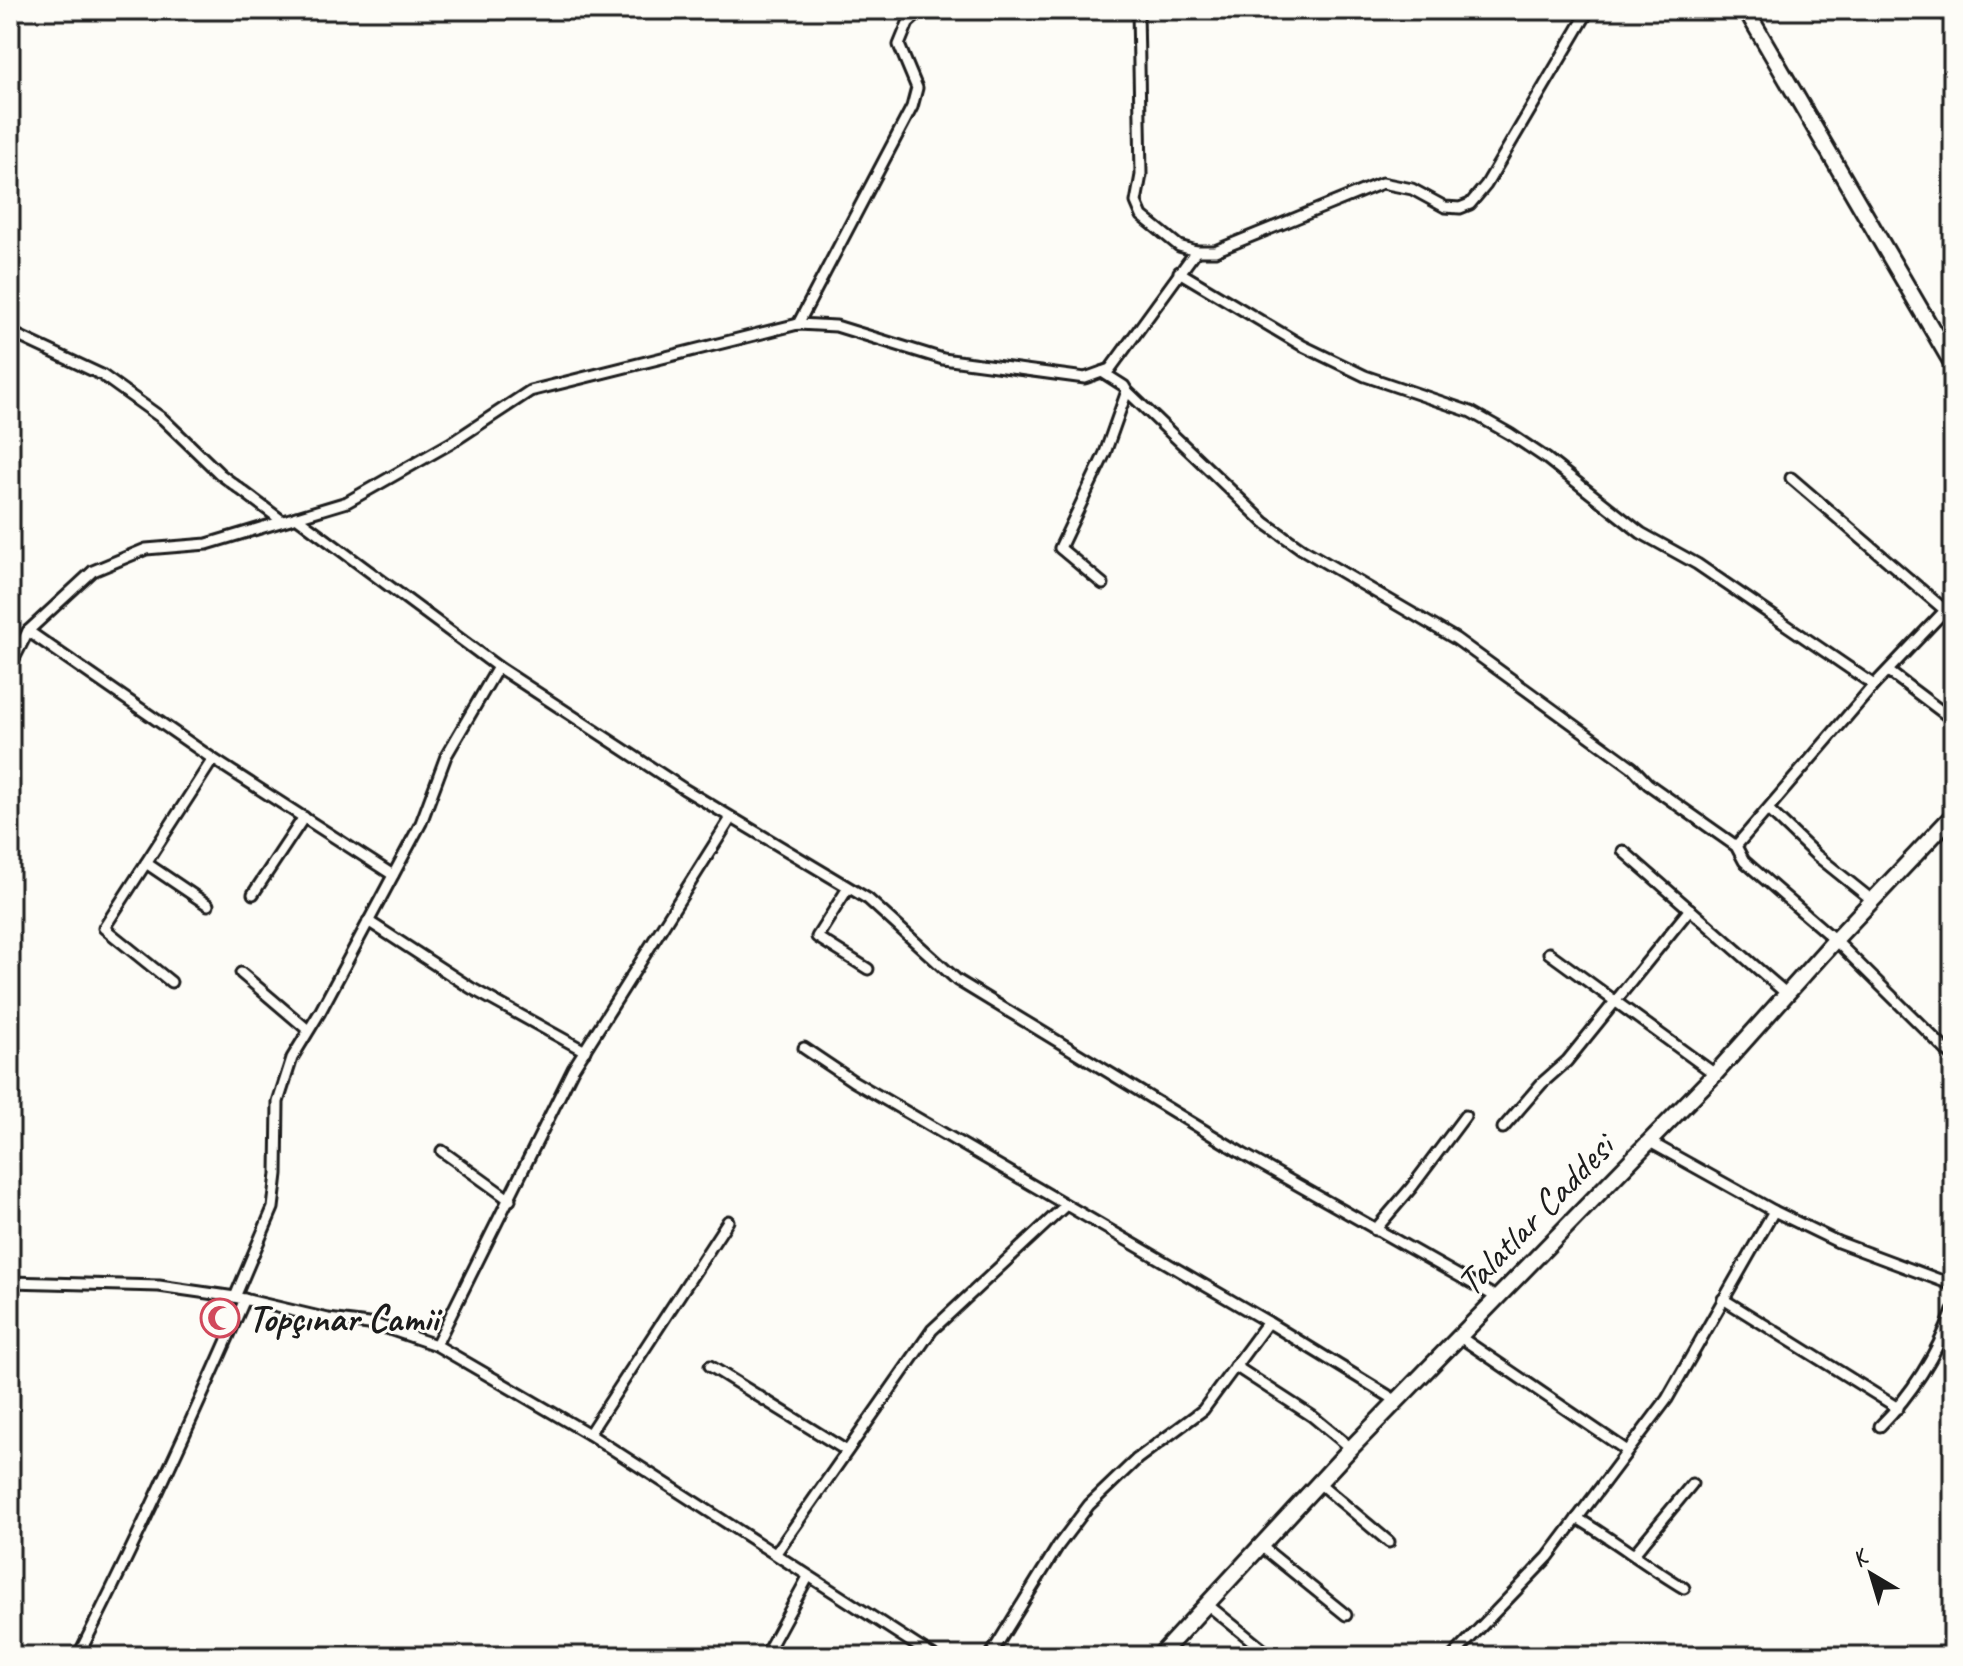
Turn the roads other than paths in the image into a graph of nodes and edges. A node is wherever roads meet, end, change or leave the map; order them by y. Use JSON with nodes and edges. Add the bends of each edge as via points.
{"nodes":[{"id":1,"x":922,"y":10,"type":"edge"},
{"id":2,"x":1138,"y":10,"type":"edge"},
{"id":3,"x":1589,"y":10,"type":"edge"},
{"id":4,"x":1746,"y":10,"type":"edge"},
{"id":5,"x":1196,"y":251,"type":"junction"},
{"id":6,"x":1179,"y":272,"type":"junction"},
{"id":7,"x":798,"y":324,"type":"junction"},
{"id":8,"x":10,"y":332,"type":"edge"},
{"id":9,"x":1951,"y":357,"type":"edge"},
{"id":10,"x":1102,"y":372,"type":"junction"},
{"id":11,"x":1127,"y":391,"type":"junction"},
{"id":12,"x":1791,"y":478,"type":"dead end"},
{"id":13,"x":296,"y":517,"type":"junction"},
{"id":14,"x":281,"y":520,"type":"junction"},
{"id":15,"x":1103,"y":584,"type":"dead end"},
{"id":16,"x":1953,"y":602,"type":"edge"},
{"id":17,"x":1949,"y":614,"type":"edge"},
{"id":18,"x":28,"y":631,"type":"junction"},
{"id":19,"x":10,"y":667,"type":"edge"},
{"id":20,"x":498,"y":667,"type":"junction"},
{"id":21,"x":1888,"y":671,"type":"junction"},
{"id":22,"x":1874,"y":685,"type":"junction"},
{"id":23,"x":1953,"y":720,"type":"edge"},
{"id":24,"x":213,"y":759,"type":"junction"},
{"id":25,"x":1769,"y":810,"type":"junction"},
{"id":26,"x":1953,"y":815,"type":"edge"},
{"id":27,"x":304,"y":817,"type":"junction"},
{"id":28,"x":731,"y":818,"type":"junction"},
{"id":29,"x":1736,"y":846,"type":"junction"},
{"id":30,"x":1623,"y":851,"type":"dead end"},
{"id":31,"x":146,"y":863,"type":"junction"},
{"id":32,"x":393,"y":875,"type":"junction"},
{"id":33,"x":848,"y":888,"type":"junction"},
{"id":34,"x":253,"y":894,"type":"dead end"},
{"id":35,"x":1872,"y":900,"type":"junction"},
{"id":36,"x":208,"y":905,"type":"dead end"},
{"id":37,"x":1690,"y":909,"type":"junction"},
{"id":38,"x":368,"y":921,"type":"junction"},
{"id":39,"x":1835,"y":940,"type":"junction"},
{"id":40,"x":1549,"y":953,"type":"dead end"},
{"id":41,"x":868,"y":969,"type":"dead end"},
{"id":42,"x":241,"y":973,"type":"dead end"},
{"id":43,"x":171,"y":982,"type":"dead end"},
{"id":44,"x":1788,"y":995,"type":"junction"},
{"id":45,"x":1617,"y":1002,"type":"junction"},
{"id":46,"x":308,"y":1030,"type":"junction"},
{"id":47,"x":804,"y":1048,"type":"dead end"},
{"id":48,"x":585,"y":1051,"type":"junction"},
{"id":49,"x":1953,"y":1057,"type":"edge"},
{"id":50,"x":1715,"y":1074,"type":"junction"},
{"id":51,"x":1465,"y":1116,"type":"dead end"},
{"id":52,"x":1503,"y":1128,"type":"dead end"},
{"id":53,"x":1650,"y":1142,"type":"junction"},
{"id":54,"x":442,"y":1151,"type":"dead end"},
{"id":55,"x":510,"y":1200,"type":"junction"},
{"id":56,"x":1066,"y":1205,"type":"junction"},
{"id":57,"x":1774,"y":1211,"type":"junction"},
{"id":58,"x":728,"y":1221,"type":"dead end"},
{"id":59,"x":1375,"y":1230,"type":"junction"},
{"id":60,"x":10,"y":1282,"type":"edge"},
{"id":61,"x":1953,"y":1285,"type":"edge"},
{"id":62,"x":240,"y":1298,"type":"junction"},
{"id":63,"x":1498,"y":1298,"type":"junction"},
{"id":64,"x":1723,"y":1299,"type":"junction"},
{"id":65,"x":1953,"y":1311,"type":"edge"},
{"id":66,"x":1268,"y":1322,"type":"junction"},
{"id":67,"x":1460,"y":1337,"type":"junction"},
{"id":68,"x":436,"y":1345,"type":"junction"},
{"id":69,"x":710,"y":1366,"type":"dead end"},
{"id":70,"x":1235,"y":1366,"type":"junction"},
{"id":71,"x":1397,"y":1401,"type":"junction"},
{"id":72,"x":1898,"y":1408,"type":"junction"},
{"id":73,"x":1880,"y":1426,"type":"dead end"},
{"id":74,"x":589,"y":1434,"type":"junction"},
{"id":75,"x":1351,"y":1448,"type":"junction"},
{"id":76,"x":1626,"y":1450,"type":"junction"},
{"id":77,"x":847,"y":1451,"type":"junction"},
{"id":78,"x":1319,"y":1483,"type":"junction"},
{"id":79,"x":1692,"y":1484,"type":"dead end"},
{"id":80,"x":1577,"y":1518,"type":"junction"},
{"id":81,"x":1389,"y":1542,"type":"dead end"},
{"id":82,"x":1261,"y":1546,"type":"junction"},
{"id":83,"x":776,"y":1553,"type":"junction"},
{"id":84,"x":1634,"y":1554,"type":"junction"},
{"id":85,"x":808,"y":1577,"type":"junction"},
{"id":86,"x":1684,"y":1588,"type":"dead end"},
{"id":87,"x":1208,"y":1605,"type":"junction"},
{"id":88,"x":1346,"y":1615,"type":"dead end"},
{"id":89,"x":78,"y":1656,"type":"edge"},
{"id":90,"x":765,"y":1656,"type":"edge"},
{"id":91,"x":933,"y":1656,"type":"edge"},
{"id":92,"x":990,"y":1656,"type":"edge"},
{"id":93,"x":1159,"y":1656,"type":"edge"},
{"id":94,"x":1271,"y":1656,"type":"edge"},
{"id":95,"x":1453,"y":1656,"type":"edge"}],
"edges":[{"from":1,"to":7,"type":"street","via":[[908,23],[899,45],[917,88],[912,107]]},
{"from":2,"to":5,"type":"street","via":[[1141,161],[1136,202],[1142,216],[1179,246]]},
{"from":3,"to":5,"type":"street","via":[[1470,204],[1445,207],[1412,189],[1382,183],[1215,251]]},
{"from":4,"to":9,"type":"street"},
{"from":5,"to":6,"type":"street"},
{"from":6,"to":10,"type":"street","via":[[1110,369]]},
{"from":6,"to":22,"type":"street","via":[[1303,346],[1365,376],[1471,412],[1510,434],[1641,533],[1697,564]]},
{"from":7,"to":10,"type":"street","via":[[836,326],[943,359],[1085,378]]},
{"from":7,"to":13,"type":"street","via":[[530,391],[347,502]]},
{"from":8,"to":14,"type":"street","via":[[102,375],[163,419],[220,474]]},
{"from":10,"to":11,"type":"street"},
{"from":11,"to":15,"type":"street","via":[[1105,453],[1060,548]]},
{"from":11,"to":29,"type":"street","via":[[1265,523],[1456,639]]},
{"from":12,"to":17,"type":"street"},
{"from":13,"to":14,"type":"street"},
{"from":13,"to":20,"type":"street"},
{"from":14,"to":18,"type":"street","via":[[207,544],[146,549],[93,571]]},
{"from":16,"to":17,"type":"street"},
{"from":17,"to":21,"type":"street"},
{"from":18,"to":19,"type":"street"},
{"from":18,"to":24,"type":"street"},
{"from":20,"to":28,"type":"street"},
{"from":20,"to":32,"type":"street","via":[[446,756],[421,823]]},
{"from":21,"to":22,"type":"street"},
{"from":21,"to":23,"type":"street"},
{"from":22,"to":25,"type":"street"},
{"from":24,"to":27,"type":"street"},
{"from":24,"to":31,"type":"street"},
{"from":25,"to":29,"type":"street"},
{"from":25,"to":35,"type":"street"},
{"from":26,"to":35,"type":"street","name":"Talatlar Caddesi"},
{"from":27,"to":32,"type":"street"},
{"from":27,"to":34,"type":"street"},
{"from":28,"to":33,"type":"street"},
{"from":28,"to":48,"type":"street"},
{"from":29,"to":39,"type":"street","via":[[1744,861]]},
{"from":30,"to":37,"type":"street"},
{"from":31,"to":36,"type":"street"},
{"from":31,"to":43,"type":"street","via":[[104,928]]},
{"from":32,"to":38,"type":"street"},
{"from":33,"to":41,"type":"street","via":[[817,937]]},
{"from":33,"to":59,"type":"street","via":[[868,899],[957,980]]},
{"from":35,"to":39,"type":"street","name":"Talatlar Caddesi"},
{"from":37,"to":44,"type":"street"},
{"from":37,"to":45,"type":"street"},
{"from":38,"to":46,"type":"street"},
{"from":38,"to":48,"type":"street","via":[[471,988]]},
{"from":39,"to":44,"type":"street","name":"Talatlar Caddesi"},
{"from":39,"to":49,"type":"street"},
{"from":40,"to":45,"type":"street"},
{"from":42,"to":46,"type":"street"},
{"from":44,"to":50,"type":"street","name":"Talatlar Caddesi"},
{"from":45,"to":50,"type":"street"},
{"from":45,"to":52,"type":"street"},
{"from":46,"to":62,"type":"street","via":[[278,1102],[273,1208]]},
{"from":47,"to":56,"type":"street"},
{"from":48,"to":55,"type":"street"},
{"from":50,"to":53,"type":"street","name":"Talatlar Caddesi"},
{"from":51,"to":59,"type":"street"},
{"from":53,"to":57,"type":"street"},
{"from":53,"to":63,"type":"street","name":"Talatlar Caddesi"},
{"from":54,"to":55,"type":"street"},
{"from":55,"to":68,"type":"street"},
{"from":56,"to":66,"type":"street"},
{"from":56,"to":77,"type":"street","via":[[932,1330]]},
{"from":57,"to":61,"type":"street","via":[[1838,1242]]},
{"from":57,"to":64,"type":"street"},
{"from":58,"to":74,"type":"street"},
{"from":59,"to":63,"type":"street"},
{"from":60,"to":62,"type":"street","via":[[159,1286]]},
{"from":62,"to":68,"type":"street","via":[[377,1325]]},
{"from":62,"to":89,"type":"street","via":[[131,1554]]},
{"from":63,"to":67,"type":"street","name":"Talatlar Caddesi"},
{"from":64,"to":72,"type":"street"},
{"from":64,"to":76,"type":"street","via":[[1667,1399]]},
{"from":65,"to":72,"type":"street","via":[[1941,1342]]},
{"from":66,"to":70,"type":"street"},
{"from":66,"to":71,"type":"street"},
{"from":67,"to":71,"type":"street","name":"Talatlar Caddesi"},
{"from":67,"to":76,"type":"street"},
{"from":68,"to":74,"type":"street"},
{"from":69,"to":77,"type":"street"},
{"from":70,"to":75,"type":"street"},
{"from":70,"to":92,"type":"street","via":[[1203,1410],[1137,1459],[1089,1505]]},
{"from":71,"to":75,"type":"street","name":"Talatlar Caddesi"},
{"from":72,"to":73,"type":"street"},
{"from":74,"to":83,"type":"street"},
{"from":75,"to":78,"type":"street","name":"Talatlar Caddesi"},
{"from":76,"to":80,"type":"street"},
{"from":77,"to":83,"type":"street"},
{"from":78,"to":81,"type":"street"},
{"from":78,"to":82,"type":"street","name":"Talatlar Caddesi"},
{"from":79,"to":84,"type":"street"},
{"from":80,"to":84,"type":"street"},
{"from":80,"to":95,"type":"street","via":[[1548,1557]]},
{"from":82,"to":87,"type":"street","name":"Talatlar Caddesi"},
{"from":82,"to":88,"type":"street"},
{"from":83,"to":85,"type":"street"},
{"from":84,"to":86,"type":"street"},
{"from":85,"to":90,"type":"street"},
{"from":85,"to":91,"type":"street"},
{"from":87,"to":93,"type":"street","name":"Talatlar Caddesi"},
{"from":87,"to":94,"type":"street"}]}
